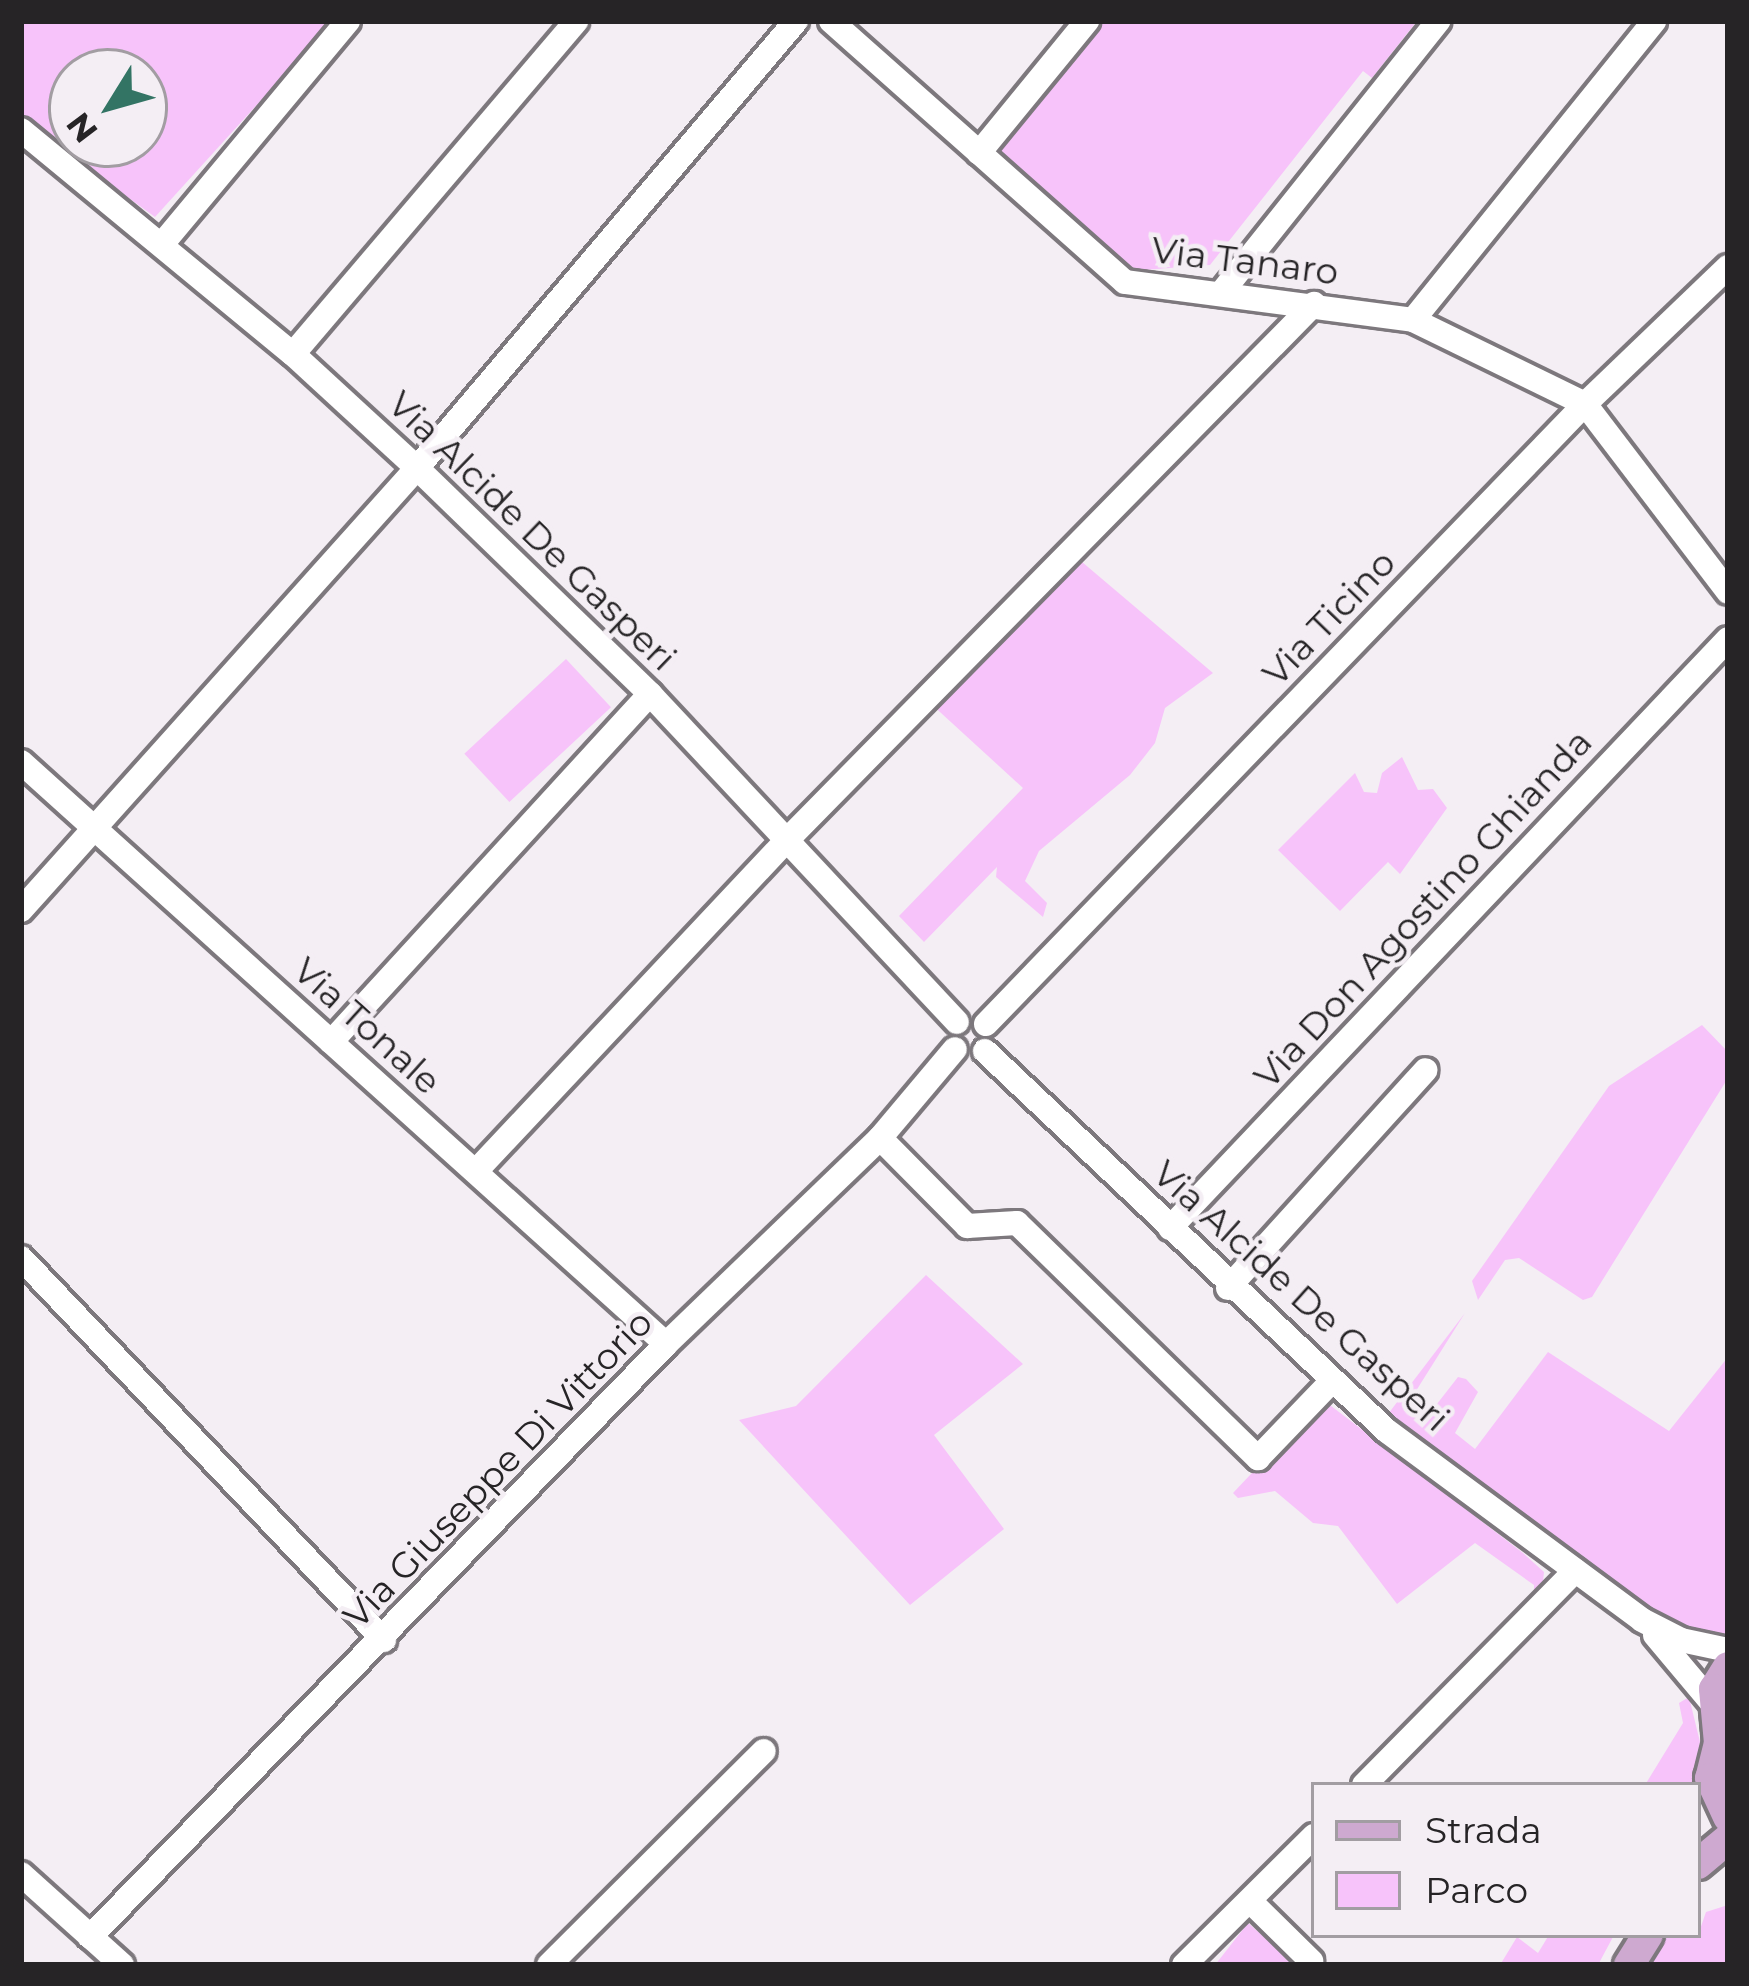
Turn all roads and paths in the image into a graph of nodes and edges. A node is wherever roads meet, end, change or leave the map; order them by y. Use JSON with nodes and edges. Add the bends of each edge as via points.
{"nodes":[{"id":1,"x":348,"y":21,"type":"edge"},
{"id":2,"x":576,"y":21,"type":"edge"},
{"id":3,"x":796,"y":21,"type":"edge"},
{"id":4,"x":831,"y":21,"type":"edge"},
{"id":5,"x":1087,"y":21,"type":"edge"},
{"id":6,"x":1438,"y":21,"type":"edge"},
{"id":7,"x":1654,"y":21,"type":"edge"},
{"id":8,"x":21,"y":130,"type":"edge"},
{"id":9,"x":980,"y":153,"type":"junction"},
{"id":10,"x":163,"y":244,"type":"junction"},
{"id":11,"x":1728,"y":267,"type":"edge"},
{"id":12,"x":1222,"y":292,"type":"junction"},
{"id":13,"x":1314,"y":304,"type":"junction"},
{"id":14,"x":1413,"y":320,"type":"junction"},
{"id":15,"x":293,"y":354,"type":"junction"},
{"id":16,"x":1585,"y":404,"type":"junction"},
{"id":17,"x":417,"y":468,"type":"junction"},
{"id":18,"x":1728,"y":592,"type":"edge"},
{"id":19,"x":1728,"y":639,"type":"edge"},
{"id":20,"x":650,"y":694,"type":"junction"},
{"id":21,"x":21,"y":762,"type":"edge"},
{"id":22,"x":96,"y":830,"type":"junction"},
{"id":23,"x":789,"y":838,"type":"junction"},
{"id":24,"x":21,"y":910,"type":"edge"},
{"id":25,"x":957,"y":1022,"type":"junction"},
{"id":26,"x":986,"y":1024,"type":"junction"},
{"id":27,"x":331,"y":1042,"type":"junction"},
{"id":28,"x":955,"y":1049,"type":"junction"},
{"id":29,"x":985,"y":1051,"type":"junction"},
{"id":30,"x":1426,"y":1070,"type":"dead end"},
{"id":31,"x":880,"y":1138,"type":"junction"},
{"id":32,"x":476,"y":1171,"type":"junction"},
{"id":33,"x":1170,"y":1228,"type":"junction"},
{"id":34,"x":21,"y":1258,"type":"edge"},
{"id":35,"x":1228,"y":1288,"type":"junction"},
{"id":36,"x":666,"y":1344,"type":"junction"},
{"id":37,"x":1330,"y":1382,"type":"junction"},
{"id":38,"x":1575,"y":1571,"type":"junction"},
{"id":39,"x":1642,"y":1620,"type":"junction"},
{"id":40,"x":384,"y":1640,"type":"junction"},
{"id":41,"x":1728,"y":1650,"type":"edge"},
{"id":42,"x":1728,"y":1667,"type":"edge"},
{"id":43,"x":1713,"y":1703,"type":"junction"},
{"id":44,"x":764,"y":1751,"type":"dead end"},
{"id":45,"x":1710,"y":1778,"type":"junction"},
{"id":46,"x":1367,"y":1782,"type":"edge"},
{"id":47,"x":1701,"y":1800,"type":"edge"},
{"id":48,"x":1728,"y":1817,"type":"edge"},
{"id":49,"x":1311,"y":1839,"type":"edge"},
{"id":50,"x":1728,"y":1840,"type":"edge"},
{"id":51,"x":1701,"y":1862,"type":"edge"},
{"id":52,"x":21,"y":1874,"type":"edge"},
{"id":53,"x":1250,"y":1901,"type":"junction"},
{"id":54,"x":90,"y":1937,"type":"junction"},
{"id":55,"x":1628,"y":1938,"type":"edge"},
{"id":56,"x":1646,"y":1938,"type":"edge"},
{"id":57,"x":1311,"y":1961,"type":"dead end"},
{"id":58,"x":114,"y":1963,"type":"edge"},
{"id":59,"x":549,"y":1965,"type":"edge"},
{"id":60,"x":1184,"y":1965,"type":"edge"},
{"id":61,"x":1614,"y":1965,"type":"edge"},
{"id":62,"x":1629,"y":1965,"type":"edge"}],
"edges":[{"from":1,"to":10,"type":"street"},
{"from":2,"to":15,"type":"street"},
{"from":3,"to":17,"type":"street"},
{"from":4,"to":9,"type":"street","name":"Via Tanaro"},
{"from":5,"to":9,"type":"street"},
{"from":6,"to":12,"type":"street"},
{"from":7,"to":14,"type":"street"},
{"from":8,"to":10,"type":"street","name":"Via Alcide De Gasperi"},
{"from":9,"to":12,"type":"street","name":"Via Tanaro","via":[[1125,282]]},
{"from":10,"to":15,"type":"street","name":"Via Alcide De Gasperi"},
{"from":11,"to":16,"type":"street","name":"Via Ticino"},
{"from":12,"to":13,"type":"street","name":"Via Tanaro"},
{"from":13,"to":14,"type":"street","name":"Via Tanaro"},
{"from":13,"to":23,"type":"street"},
{"from":14,"to":16,"type":"street","name":"Via Tanaro"},
{"from":15,"to":17,"type":"street","name":"Via Alcide De Gasperi"},
{"from":16,"to":18,"type":"street"},
{"from":16,"to":26,"type":"street","name":"Via Ticino"},
{"from":17,"to":20,"type":"street","name":"Via Alcide De Gasperi"},
{"from":17,"to":22,"type":"street"},
{"from":19,"to":33,"type":"street","name":"Via Don Agostino Ghianda"},
{"from":20,"to":23,"type":"street","name":"Via Alcide De Gasperi"},
{"from":20,"to":27,"type":"street"},
{"from":21,"to":22,"type":"street","name":"Via Tonale"},
{"from":22,"to":24,"type":"street"},
{"from":22,"to":27,"type":"street","name":"Via Tonale"},
{"from":23,"to":25,"type":"street","name":"Via Alcide De Gasperi"},
{"from":23,"to":32,"type":"street"},
{"from":25,"to":26,"type":"street","via":[[969,1016]]},
{"from":25,"to":28,"type":"street"},
{"from":26,"to":29,"type":"street"},
{"from":27,"to":32,"type":"street","name":"Via Tonale"},
{"from":28,"to":29,"type":"street","via":[[966,1056]]},
{"from":28,"to":31,"type":"street","name":"Via Giuseppe Di Vittorio"},
{"from":29,"to":33,"type":"street","name":"Via Alcide De Gasperi"},
{"from":30,"to":35,"type":"street"},
{"from":31,"to":36,"type":"street","name":"Via Giuseppe Di Vittorio"},
{"from":31,"to":37,"type":"street","via":[[967,1226],[1017,1223],[1258,1458]]},
{"from":32,"to":36,"type":"street","name":"Via Tonale"},
{"from":33,"to":35,"type":"street","name":"Via Alcide De Gasperi"},
{"from":34,"to":40,"type":"street"},
{"from":35,"to":37,"type":"street","name":"Via Alcide De Gasperi"},
{"from":36,"to":40,"type":"street","name":"Via Giuseppe Di Vittorio"},
{"from":37,"to":38,"type":"street","name":"Via Alcide De Gasperi"},
{"from":38,"to":39,"type":"street","name":"Via Alcide De Gasperi"},
{"from":38,"to":46,"type":"street"},
{"from":39,"to":41,"type":"street","name":"Via Alcide De Gasperi"},
{"from":39,"to":43,"type":"street","name":"Via Alcide De Gasperi"},
{"from":40,"to":54,"type":"street","name":"Via Giuseppe Di Vittorio"},
{"from":42,"to":43,"type":"main road"},
{"from":43,"to":45,"type":"main road","via":[[1719,1743]]},
{"from":44,"to":59,"type":"street"},
{"from":45,"to":47,"type":"main road"},
{"from":45,"to":48,"type":"main road"},
{"from":49,"to":53,"type":"street"},
{"from":50,"to":51,"type":"main road"},
{"from":52,"to":54,"type":"street"},
{"from":53,"to":57,"type":"street"},
{"from":53,"to":60,"type":"street"},
{"from":54,"to":58,"type":"street"},
{"from":55,"to":61,"type":"main road"},
{"from":56,"to":62,"type":"main road"}]}
